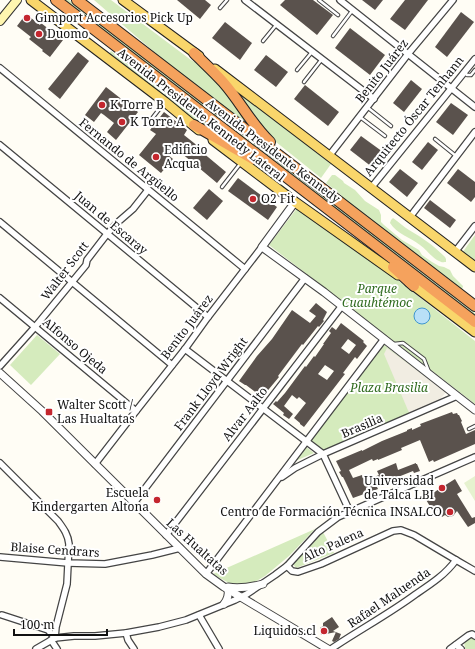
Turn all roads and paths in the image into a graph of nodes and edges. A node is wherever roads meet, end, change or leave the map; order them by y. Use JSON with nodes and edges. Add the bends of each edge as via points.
{"nodes":[{"id":1,"x":17,"y":0,"type":"edge"},
{"id":2,"x":31,"y":0,"type":"edge"},
{"id":3,"x":56,"y":0,"type":"edge"},
{"id":4,"x":77,"y":0,"type":"edge"},
{"id":5,"x":123,"y":0,"type":"edge"},
{"id":6,"x":227,"y":0,"type":"edge"},
{"id":7,"x":246,"y":0,"type":"edge"},
{"id":8,"x":319,"y":0,"type":"edge"},
{"id":9,"x":340,"y":0,"type":"edge"},
{"id":10,"x":453,"y":0,"type":"edge"},
{"id":11,"x":220,"y":8,"type":"dead end"},
{"id":12,"x":353,"y":10,"type":"junction"},
{"id":13,"x":338,"y":15,"type":"dead end"},
{"id":14,"x":0,"y":21,"type":"edge"},
{"id":15,"x":277,"y":24,"type":"junction"},
{"id":16,"x":333,"y":36,"type":"dead end"},
{"id":17,"x":263,"y":41,"type":"dead end"},
{"id":18,"x":312,"y":52,"type":"junction"},
{"id":19,"x":194,"y":53,"type":"junction"},
{"id":20,"x":408,"y":54,"type":"junction"},
{"id":21,"x":322,"y":59,"type":"junction"},
{"id":22,"x":475,"y":59,"type":"edge"},
{"id":23,"x":0,"y":68,"type":"edge"},
{"id":24,"x":297,"y":70,"type":"dead end"},
{"id":25,"x":475,"y":70,"type":"edge"},
{"id":26,"x":464,"y":72,"type":"junction"},
{"id":27,"x":304,"y":82,"type":"dead end"},
{"id":28,"x":451,"y":88,"type":"junction"},
{"id":29,"x":374,"y":99,"type":"junction"},
{"id":30,"x":165,"y":102,"type":"junction"},
{"id":31,"x":367,"y":107,"type":"junction"},
{"id":32,"x":475,"y":107,"type":"edge"},
{"id":33,"x":360,"y":117,"type":"junction"},
{"id":34,"x":148,"y":125,"type":"dead end"},
{"id":35,"x":194,"y":125,"type":"junction"},
{"id":36,"x":392,"y":126,"type":"dead end"},
{"id":37,"x":475,"y":132,"type":"edge"},
{"id":38,"x":384,"y":136,"type":"dead end"},
{"id":39,"x":435,"y":139,"type":"dead end"},
{"id":40,"x":0,"y":146,"type":"edge"},
{"id":41,"x":330,"y":156,"type":"junction"},
{"id":42,"x":456,"y":156,"type":"junction"},
{"id":43,"x":241,"y":162,"type":"junction"},
{"id":44,"x":307,"y":178,"type":"junction"},
{"id":45,"x":293,"y":182,"type":"junction"},
{"id":46,"x":222,"y":187,"type":"dead end"},
{"id":47,"x":371,"y":188,"type":"junction"},
{"id":48,"x":148,"y":190,"type":"junction"},
{"id":49,"x":295,"y":202,"type":"junction"},
{"id":50,"x":410,"y":217,"type":"junction"},
{"id":51,"x":0,"y":222,"type":"edge"},
{"id":52,"x":346,"y":223,"type":"junction"},
{"id":53,"x":475,"y":226,"type":"edge"},
{"id":54,"x":107,"y":234,"type":"junction"},
{"id":55,"x":262,"y":247,"type":"junction"},
{"id":56,"x":456,"y":252,"type":"junction"},
{"id":57,"x":475,"y":267,"type":"edge"},
{"id":58,"x":245,"y":269,"type":"junction"},
{"id":59,"x":305,"y":278,"type":"junction"},
{"id":60,"x":72,"y":282,"type":"junction"},
{"id":61,"x":414,"y":286,"type":"junction"},
{"id":62,"x":0,"y":298,"type":"edge"},
{"id":63,"x":475,"y":306,"type":"edge"},
{"id":64,"x":341,"y":307,"type":"junction"},
{"id":65,"x":208,"y":317,"type":"junction"},
{"id":66,"x":475,"y":322,"type":"edge"},
{"id":67,"x":35,"y":327,"type":"junction"},
{"id":68,"x":475,"y":332,"type":"edge"},
{"id":69,"x":384,"y":339,"type":"junction"},
{"id":70,"x":185,"y":348,"type":"junction"},
{"id":71,"x":172,"y":365,"type":"junction"},
{"id":72,"x":0,"y":366,"type":"edge"},
{"id":73,"x":0,"y":372,"type":"edge"},
{"id":74,"x":227,"y":380,"type":"junction"},
{"id":75,"x":457,"y":396,"type":"junction"},
{"id":76,"x":263,"y":409,"type":"junction"},
{"id":77,"x":475,"y":410,"type":"edge"},
{"id":78,"x":136,"y":411,"type":"junction"},
{"id":79,"x":475,"y":426,"type":"edge"},
{"id":80,"x":469,"y":429,"type":"dead end"},
{"id":81,"x":306,"y":442,"type":"junction"},
{"id":82,"x":323,"y":454,"type":"junction"},
{"id":83,"x":475,"y":457,"type":"edge"},
{"id":84,"x":0,"y":463,"type":"edge"},
{"id":85,"x":95,"y":464,"type":"junction"},
{"id":86,"x":278,"y":479,"type":"junction"},
{"id":87,"x":134,"y":503,"type":"junction"},
{"id":88,"x":350,"y":512,"type":"junction"},
{"id":89,"x":166,"y":535,"type":"junction"},
{"id":90,"x":180,"y":548,"type":"junction"},
{"id":91,"x":0,"y":557,"type":"edge"},
{"id":92,"x":456,"y":560,"type":"junction"},
{"id":93,"x":68,"y":563,"type":"junction"},
{"id":94,"x":287,"y":566,"type":"junction"},
{"id":95,"x":475,"y":571,"type":"edge"},
{"id":96,"x":206,"y":574,"type":"junction"},
{"id":97,"x":263,"y":584,"type":"junction"},
{"id":98,"x":226,"y":588,"type":"junction"},
{"id":99,"x":242,"y":597,"type":"junction"},
{"id":100,"x":224,"y":604,"type":"junction"},
{"id":101,"x":199,"y":615,"type":"junction"},
{"id":102,"x":2,"y":616,"type":"dead end"},
{"id":103,"x":126,"y":633,"type":"junction"},
{"id":104,"x":475,"y":636,"type":"edge"},
{"id":105,"x":53,"y":639,"type":"junction"},
{"id":106,"x":458,"y":647,"type":"edge"},
{"id":107,"x":36,"y":649,"type":"edge"},
{"id":108,"x":57,"y":649,"type":"edge"},
{"id":109,"x":134,"y":649,"type":"edge"},
{"id":110,"x":219,"y":649,"type":"edge"},
{"id":111,"x":330,"y":649,"type":"edge"},
{"id":112,"x":450,"y":649,"type":"edge"}],
"edges":[{"from":1,"to":14,"type":"main road"},
{"from":2,"to":30,"type":"main road","name":"Avenida Presidente Kennedy Lateral"},
{"from":3,"to":45,"type":"highway","name":"Avenida Presidente Kennedy"},
{"from":4,"to":44,"type":"highway","name":"Avenida Presidente Kennedy"},
{"from":5,"to":19,"type":"main road"},
{"from":6,"to":11,"type":"lane"},
{"from":7,"to":15,"type":"street"},
{"from":8,"to":13,"type":"lane"},
{"from":9,"to":12,"type":"street"},
{"from":10,"to":20,"type":"street","name":"Benito Juárez"},
{"from":12,"to":16,"type":"lane"},
{"from":12,"to":20,"type":"street"},
{"from":15,"to":17,"type":"lane"},
{"from":15,"to":18,"type":"street"},
{"from":18,"to":21,"type":"street"},
{"from":18,"to":24,"type":"lane"},
{"from":19,"to":41,"type":"main road"},
{"from":19,"to":44,"type":"highway","via":[[223,82],[262,134]]},
{"from":20,"to":28,"type":"street"},
{"from":20,"to":29,"type":"street","name":"Benito Juárez"},
{"from":21,"to":27,"type":"lane"},
{"from":21,"to":29,"type":"street"},
{"from":22,"to":26,"type":"street","name":"Arquitecto Óscar Tenhann"},
{"from":23,"to":48,"type":"street","name":"Fernando de Argüello"},
{"from":25,"to":26,"type":"lane","via":[[471,75]]},
{"from":26,"to":28,"type":"street","name":"Arquitecto Óscar Tenhann"},
{"from":28,"to":32,"type":"street"},
{"from":28,"to":47,"type":"street","name":"Arquitecto Óscar Tenhann"},
{"from":29,"to":31,"type":"street","name":"Benito Juárez"},
{"from":30,"to":34,"type":"lane"},
{"from":30,"to":35,"type":"main road","name":"Avenida Presidente Kennedy Lateral"},
{"from":31,"to":33,"type":"street","name":"Benito Juárez"},
{"from":31,"to":36,"type":"lane"},
{"from":33,"to":38,"type":"lane"},
{"from":33,"to":41,"type":"street","name":"Benito Juárez"},
{"from":35,"to":43,"type":"main road","name":"Avenida Presidente Kennedy Lateral"},
{"from":35,"to":45,"type":"highway"},
{"from":37,"to":42,"type":"street"},
{"from":39,"to":42,"type":"lane"},
{"from":40,"to":54,"type":"street","name":"Juan de Escaray"},
{"from":41,"to":47,"type":"main road"},
{"from":42,"to":50,"type":"street"},
{"from":43,"to":46,"type":"lane"},
{"from":43,"to":49,"type":"main road","name":"Avenida Presidente Kennedy Lateral"},
{"from":44,"to":63,"type":"highway","name":"Avenida Presidente Kennedy"},
{"from":45,"to":52,"type":"highway","name":"Avenida Presidente Kennedy"},
{"from":47,"to":50,"type":"main road"},
{"from":48,"to":54,"type":"street","name":"Walter Scott"},
{"from":48,"to":58,"type":"street","name":"Fernando de Argüello"},
{"from":49,"to":55,"type":"street","name":"Benito Juárez"},
{"from":49,"to":61,"type":"main road","name":"Avenida Presidente Kennedy Lateral"},
{"from":50,"to":56,"type":"main road"},
{"from":51,"to":60,"type":"street"},
{"from":52,"to":61,"type":"highway"},
{"from":52,"to":66,"type":"highway","name":"Avenida Presidente Kennedy"},
{"from":53,"to":56,"type":"street"},
{"from":54,"to":60,"type":"street","name":"Walter Scott"},
{"from":54,"to":65,"type":"street","name":"Juan de Escaray"},
{"from":55,"to":58,"type":"street","name":"Benito Juárez"},
{"from":55,"to":59,"type":"street"},
{"from":56,"to":57,"type":"main road"},
{"from":58,"to":65,"type":"street","name":"Benito Juárez"},
{"from":59,"to":64,"type":"street"},
{"from":59,"to":74,"type":"street","name":"Frank Lloyd Wright"},
{"from":60,"to":67,"type":"street","name":"Walter Scott"},
{"from":60,"to":71,"type":"street"},
{"from":61,"to":68,"type":"main road","name":"Avenida Presidente Kennedy Lateral"},
{"from":62,"to":67,"type":"street","name":"Alfonso Ojeda"},
{"from":64,"to":69,"type":"street"},
{"from":64,"to":76,"type":"street","name":"Alvar Aalto"},
{"from":65,"to":70,"type":"street","name":"Benito Juárez"},
{"from":67,"to":72,"type":"street","name":"Walter Scott"},
{"from":67,"to":78,"type":"street","name":"Alfonso Ojeda"},
{"from":69,"to":75,"type":"street"},
{"from":69,"to":81,"type":"street","name":"Brasilia"},
{"from":70,"to":71,"type":"street","name":"Benito Juárez"},
{"from":70,"to":74,"type":"street"},
{"from":71,"to":78,"type":"street","name":"Benito Juárez"},
{"from":73,"to":85,"type":"street","name":"Las Hualtatas"},
{"from":74,"to":76,"type":"street"},
{"from":74,"to":87,"type":"street","name":"Frank Lloyd Wright"},
{"from":75,"to":77,"type":"street"},
{"from":75,"to":82,"type":"street","name":"Brasilia"},
{"from":76,"to":81,"type":"street"},
{"from":76,"to":89,"type":"street","name":"Alvar Aalto"},
{"from":78,"to":85,"type":"street","name":"Benito Juárez"},
{"from":79,"to":80,"type":"lane"},
{"from":81,"to":82,"type":"street"},
{"from":81,"to":86,"type":"street","name":"Brasilia"},
{"from":82,"to":86,"type":"street","name":"Brasilia"},
{"from":82,"to":88,"type":"street"},
{"from":83,"to":88,"type":"street"},
{"from":84,"to":93,"type":"street","via":[[63,528],[69,539]]},
{"from":85,"to":87,"type":"street","name":"Las Hualtatas"},
{"from":86,"to":96,"type":"street","name":"Brasilia"},
{"from":87,"to":89,"type":"street","name":"Las Hualtatas"},
{"from":88,"to":94,"type":"street","via":[[331,521],[318,532]]},
{"from":89,"to":90,"type":"street","name":"Las Hualtatas"},
{"from":90,"to":93,"type":"street","name":"Blaise Cendrars","via":[[105,564]]},
{"from":90,"to":96,"type":"street","name":"Las Hualtatas"},
{"from":91,"to":93,"type":"street","name":"Blaise Cendrars"},
{"from":92,"to":94,"type":"street","name":"Alto Palena","via":[[414,535],[397,530],[298,572]]},
{"from":92,"to":95,"type":"street","name":"Alto Palena"},
{"from":92,"to":111,"type":"street","name":"Rafael Maluenda","via":[[431,584]]},
{"from":93,"to":105,"type":"street","via":[[67,584]]},
{"from":94,"to":97,"type":"street"},
{"from":96,"to":98,"type":"street","name":"Las Hualtatas"},
{"from":97,"to":98,"type":"street","via":[[248,588]]},
{"from":97,"to":99,"type":"street"},
{"from":98,"to":99,"type":"street","name":"Las Hualtatas"},
{"from":98,"to":100,"type":"street","via":[[228,596]]},
{"from":99,"to":100,"type":"street"},
{"from":99,"to":111,"type":"street","name":"Las Hualtatas"},
{"from":100,"to":101,"type":"street"},
{"from":101,"to":103,"type":"street","via":[[159,627]]},
{"from":101,"to":110,"type":"street"},
{"from":102,"to":105,"type":"street","via":[[48,630]]},
{"from":103,"to":105,"type":"street"},
{"from":103,"to":109,"type":"street"},
{"from":104,"to":106,"type":"street","via":[[468,635]]},
{"from":105,"to":107,"type":"street"},
{"from":105,"to":108,"type":"street"},
{"from":106,"to":112,"type":"street"}]}
